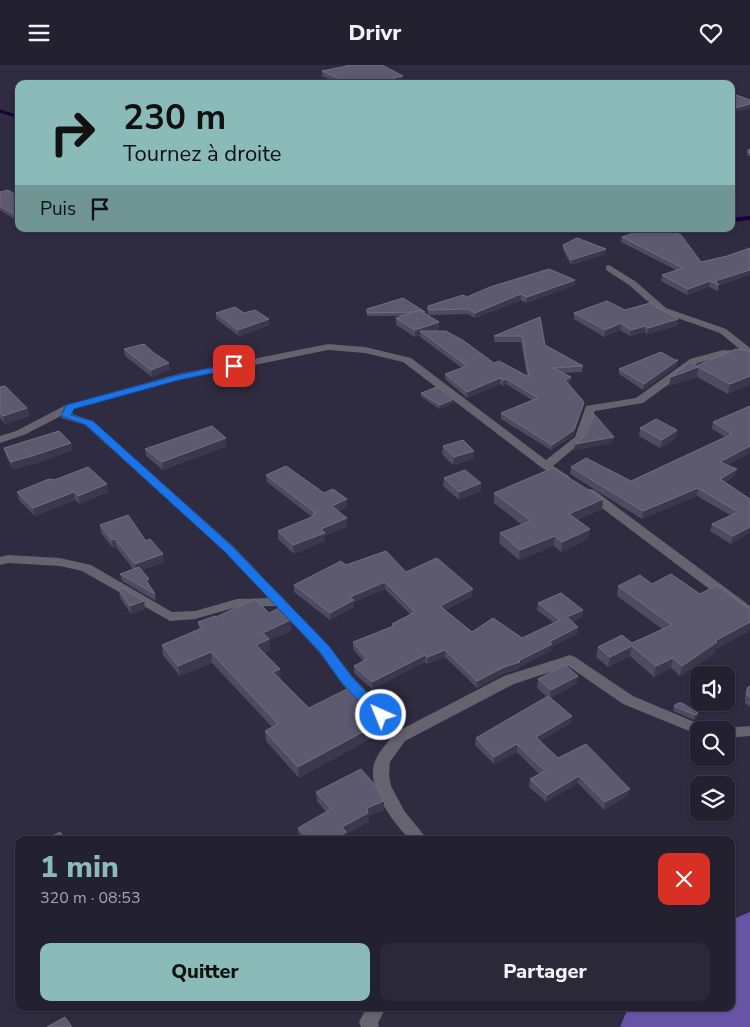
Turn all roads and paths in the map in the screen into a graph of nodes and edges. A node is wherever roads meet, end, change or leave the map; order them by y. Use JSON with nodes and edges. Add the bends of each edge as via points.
{"nodes":[{"id":1,"x":609,"y":268,"type":"dead end"},
{"id":2,"x":750,"y":354,"type":"edge"},
{"id":3,"x":70,"y":407,"type":"junction"},
{"id":4,"x":0,"y":440,"type":"edge"},
{"id":5,"x":546,"y":466,"type":"junction"},
{"id":6,"x":0,"y":561,"type":"edge"},
{"id":7,"x":280,"y":602,"type":"junction"},
{"id":8,"x":750,"y":613,"type":"edge"},
{"id":9,"x":690,"y":726,"type":"edge"},
{"id":10,"x":750,"y":731,"type":"edge"},
{"id":11,"x":735,"y":732,"type":"edge"},
{"id":12,"x":400,"y":737,"type":"junction"},
{"id":13,"x":416,"y":836,"type":"edge"},
{"id":14,"x":375,"y":1011,"type":"edge"},
{"id":15,"x":370,"y":1027,"type":"edge"}],
"edges":[{"from":1,"to":2,"type":"street","via":[[632,283],[662,310],[723,331]]},
{"from":2,"to":5,"type":"street","via":[[722,353],[694,361],[639,401],[590,408],[580,438]]},
{"from":3,"to":4,"type":"street"},
{"from":3,"to":5,"type":"street","via":[[178,377],[328,347],[365,350],[406,360]]},
{"from":3,"to":7,"type":"street","via":[[66,416],[89,423],[229,549]]},
{"from":5,"to":8,"type":"street","via":[[595,497]]},
{"from":6,"to":7,"type":"street","via":[[60,562],[86,568],[170,617],[195,615],[237,603]]},
{"from":7,"to":12,"type":"street"},
{"from":9,"to":12,"type":"street","via":[[628,700],[570,660],[509,680]]},
{"from":10,"to":11,"type":"street"},
{"from":12,"to":13,"type":"street","via":[[381,765],[382,788],[407,828]]},
{"from":14,"to":15,"type":"street","via":[[368,1022]]}]}
